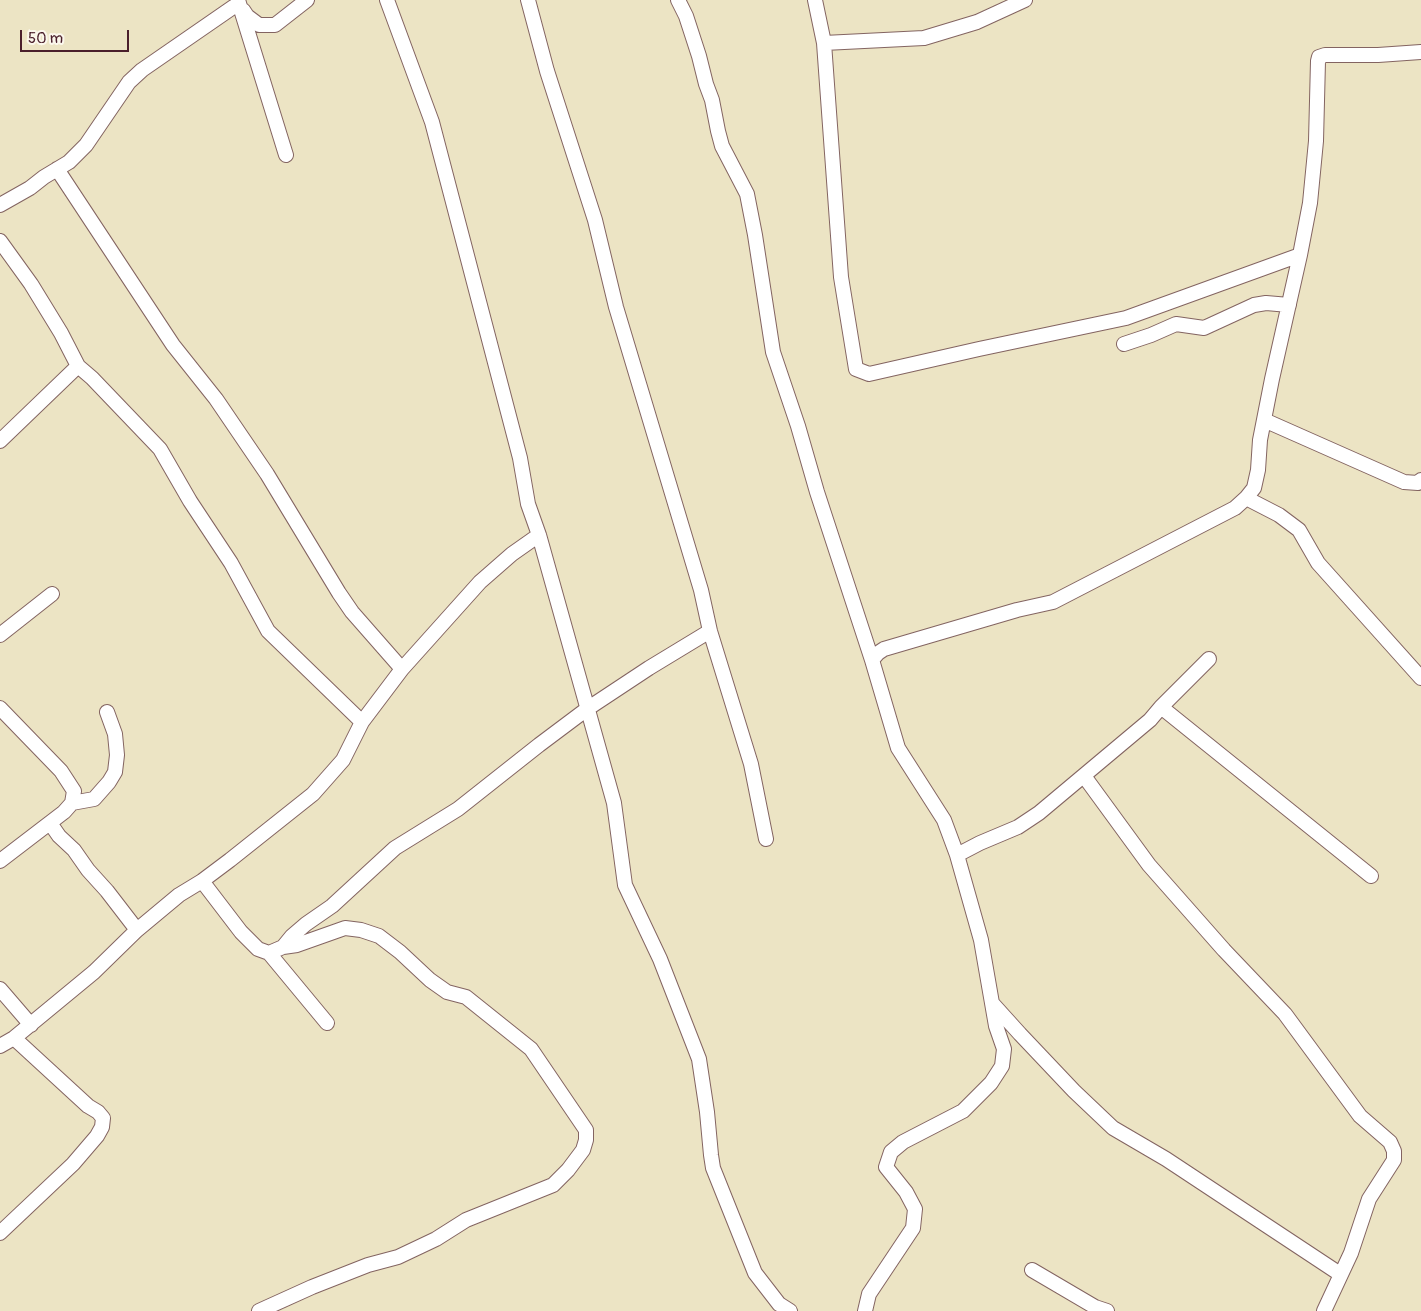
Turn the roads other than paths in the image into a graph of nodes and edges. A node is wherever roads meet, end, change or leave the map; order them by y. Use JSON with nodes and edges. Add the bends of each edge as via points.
{"nodes":[{"id":1,"x":307,"y":0,"type":"edge"},
{"id":2,"x":387,"y":0,"type":"edge"},
{"id":3,"x":528,"y":0,"type":"edge"},
{"id":4,"x":678,"y":0,"type":"edge"},
{"id":5,"x":815,"y":0,"type":"edge"},
{"id":6,"x":1025,"y":0,"type":"edge"},
{"id":7,"x":238,"y":1,"type":"edge"},
{"id":8,"x":824,"y":43,"type":"junction"},
{"id":9,"x":1421,"y":52,"type":"edge"},
{"id":10,"x":286,"y":155,"type":"dead end"},
{"id":11,"x":57,"y":169,"type":"junction"},
{"id":12,"x":0,"y":205,"type":"edge"},
{"id":13,"x":0,"y":241,"type":"edge"},
{"id":14,"x":1300,"y":255,"type":"junction"},
{"id":15,"x":1289,"y":305,"type":"junction"},
{"id":16,"x":1124,"y":344,"type":"dead end"},
{"id":17,"x":78,"y":366,"type":"junction"},
{"id":18,"x":1264,"y":420,"type":"junction"},
{"id":19,"x":0,"y":440,"type":"edge"},
{"id":20,"x":1421,"y":480,"type":"edge"},
{"id":21,"x":1246,"y":498,"type":"junction"},
{"id":22,"x":539,"y":535,"type":"junction"},
{"id":23,"x":52,"y":594,"type":"dead end"},
{"id":24,"x":710,"y":631,"type":"junction"},
{"id":25,"x":0,"y":635,"type":"edge"},
{"id":26,"x":1209,"y":659,"type":"dead end"},
{"id":27,"x":872,"y":660,"type":"junction"},
{"id":28,"x":402,"y":669,"type":"junction"},
{"id":29,"x":1421,"y":678,"type":"edge"},
{"id":30,"x":1161,"y":707,"type":"junction"},
{"id":31,"x":0,"y":708,"type":"edge"},
{"id":32,"x":587,"y":710,"type":"junction"},
{"id":33,"x":108,"y":712,"type":"dead end"},
{"id":34,"x":362,"y":722,"type":"junction"},
{"id":35,"x":1084,"y":776,"type":"junction"},
{"id":36,"x":72,"y":803,"type":"junction"},
{"id":37,"x":50,"y":822,"type":"junction"},
{"id":38,"x":766,"y":839,"type":"dead end"},
{"id":39,"x":956,"y":855,"type":"junction"},
{"id":40,"x":0,"y":861,"type":"edge"},
{"id":41,"x":1371,"y":876,"type":"dead end"},
{"id":42,"x":202,"y":881,"type":"junction"},
{"id":43,"x":137,"y":930,"type":"junction"},
{"id":44,"x":283,"y":947,"type":"junction"},
{"id":45,"x":270,"y":952,"type":"junction"},
{"id":46,"x":0,"y":989,"type":"edge"},
{"id":47,"x":992,"y":1002,"type":"junction"},
{"id":48,"x":327,"y":1023,"type":"dead end"},
{"id":49,"x":31,"y":1025,"type":"junction"},
{"id":50,"x":14,"y":1038,"type":"junction"},
{"id":51,"x":0,"y":1046,"type":"edge"},
{"id":52,"x":0,"y":1233,"type":"edge"},
{"id":53,"x":1032,"y":1270,"type":"dead end"},
{"id":54,"x":1340,"y":1274,"type":"junction"},
{"id":55,"x":259,"y":1311,"type":"edge"},
{"id":56,"x":790,"y":1311,"type":"edge"},
{"id":57,"x":865,"y":1311,"type":"edge"},
{"id":58,"x":1107,"y":1311,"type":"edge"},
{"id":59,"x":1324,"y":1311,"type":"edge"}],
"edges":[{"from":1,"to":7,"type":"street","via":[[275,25],[259,25],[247,16]]},
{"from":2,"to":22,"type":"street","via":[[432,122],[520,458],[528,504]]},
{"from":3,"to":24,"type":"street","via":[[702,590]]},
{"from":4,"to":27,"type":"street","via":[[699,56],[722,146],[747,194],[773,352]]},
{"from":5,"to":8,"type":"street"},
{"from":6,"to":8,"type":"street","via":[[977,22],[924,38]]},
{"from":7,"to":10,"type":"street"},
{"from":7,"to":11,"type":"street","via":[[135,76],[86,145]]},
{"from":8,"to":14,"type":"street","via":[[841,277],[856,369],[869,374],[1126,318]]},
{"from":9,"to":14,"type":"street","via":[[1325,55],[1319,58],[1311,194]]},
{"from":11,"to":12,"type":"street"},
{"from":11,"to":28,"type":"street","via":[[173,345],[216,399],[268,474],[352,612]]},
{"from":13,"to":17,"type":"street","via":[[31,284]]},
{"from":14,"to":15,"type":"street"},
{"from":15,"to":16,"type":"street","via":[[1254,305],[1204,328],[1176,324]]},
{"from":15,"to":18,"type":"street"},
{"from":17,"to":19,"type":"street"},
{"from":17,"to":34,"type":"street","via":[[160,449],[231,563],[268,631]]},
{"from":18,"to":20,"type":"street","via":[[1404,482],[1418,483]]},
{"from":18,"to":21,"type":"street","via":[[1254,488]]},
{"from":21,"to":27,"type":"street","via":[[1235,508],[1053,602],[884,649]]},
{"from":21,"to":29,"type":"street","via":[[1279,515],[1299,530],[1318,563]]},
{"from":22,"to":28,"type":"street","via":[[480,582]]},
{"from":22,"to":32,"type":"street"},
{"from":23,"to":25,"type":"street"},
{"from":24,"to":32,"type":"street"},
{"from":24,"to":38,"type":"street","via":[[751,764]]},
{"from":26,"to":30,"type":"street"},
{"from":27,"to":39,"type":"street","via":[[898,748],[944,820]]},
{"from":28,"to":34,"type":"street"},
{"from":30,"to":35,"type":"street"},
{"from":30,"to":41,"type":"street"},
{"from":31,"to":36,"type":"street","via":[[61,770],[74,791]]},
{"from":32,"to":44,"type":"street","via":[[458,809],[395,848]]},
{"from":32,"to":56,"type":"street","via":[[614,804],[625,885],[660,959],[698,1059],[713,1168],[755,1273],[779,1304]]},
{"from":33,"to":36,"type":"street","via":[[115,734],[115,772],[94,799]]},
{"from":34,"to":42,"type":"street","via":[[343,760],[313,794]]},
{"from":35,"to":39,"type":"street","via":[[1018,827]]},
{"from":35,"to":54,"type":"street","via":[[1149,865],[1285,1014],[1360,1116],[1390,1142],[1394,1160],[1369,1199],[1351,1253]]},
{"from":36,"to":37,"type":"street"},
{"from":37,"to":40,"type":"street"},
{"from":37,"to":43,"type":"street"},
{"from":39,"to":47,"type":"street","via":[[981,940]]},
{"from":42,"to":43,"type":"street","via":[[179,894]]},
{"from":42,"to":45,"type":"street","via":[[241,932],[258,949]]},
{"from":43,"to":49,"type":"street","via":[[94,972]]},
{"from":44,"to":45,"type":"street"},
{"from":44,"to":55,"type":"street","via":[[345,928],[379,936],[430,980],[447,992],[466,997],[531,1049],[586,1130],[586,1140],[583,1150],[568,1170],[552,1185],[466,1220],[398,1257],[368,1265]]},
{"from":45,"to":48,"type":"street"},
{"from":46,"to":49,"type":"street"},
{"from":47,"to":54,"type":"street","via":[[1074,1091],[1113,1128]]},
{"from":47,"to":57,"type":"street","via":[[1004,1050],[1002,1066],[991,1084],[963,1111],[903,1142],[891,1152],[886,1168],[915,1209],[913,1228],[869,1294]]},
{"from":49,"to":50,"type":"street"},
{"from":50,"to":51,"type":"street"},
{"from":50,"to":52,"type":"street","via":[[98,1112],[102,1127],[73,1164]]},
{"from":53,"to":58,"type":"street"},
{"from":54,"to":59,"type":"street"}]}
